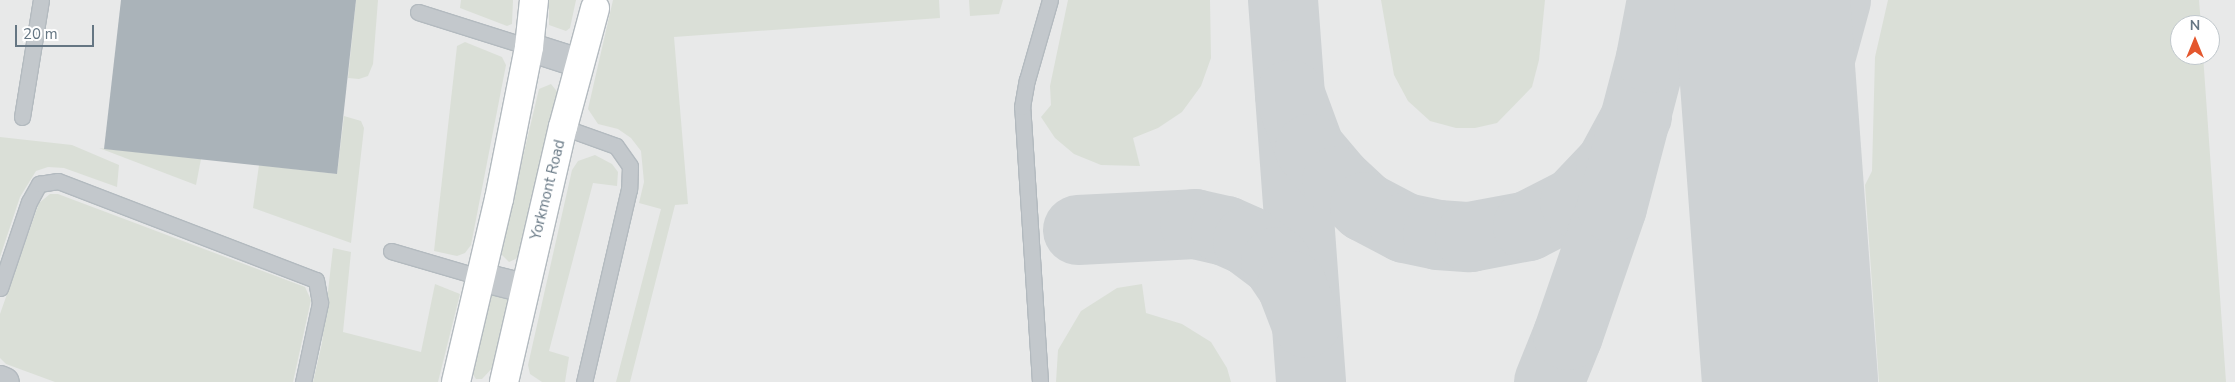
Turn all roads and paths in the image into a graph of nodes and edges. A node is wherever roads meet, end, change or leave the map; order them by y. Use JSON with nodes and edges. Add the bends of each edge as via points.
{"nodes":[{"id":1,"x":41,"y":0,"type":"edge"},
{"id":2,"x":534,"y":0,"type":"edge"},
{"id":3,"x":1050,"y":0,"type":"edge"},
{"id":4,"x":596,"y":4,"type":"edge"},
{"id":5,"x":418,"y":12,"type":"dead end"},
{"id":6,"x":529,"y":47,"type":"junction"},
{"id":7,"x":579,"y":63,"type":"junction"},
{"id":8,"x":22,"y":117,"type":"dead end"},
{"id":9,"x":563,"y":127,"type":"junction"},
{"id":10,"x":391,"y":250,"type":"dead end"},
{"id":11,"x":480,"y":277,"type":"junction"},
{"id":12,"x":0,"y":288,"type":"edge"},
{"id":13,"x":524,"y":288,"type":"junction"},
{"id":14,"x":0,"y":380,"type":"edge"},
{"id":15,"x":5,"y":382,"type":"edge"},
{"id":16,"x":303,"y":382,"type":"edge"},
{"id":17,"x":456,"y":382,"type":"edge"},
{"id":18,"x":504,"y":382,"type":"edge"},
{"id":19,"x":584,"y":382,"type":"edge"},
{"id":20,"x":1040,"y":382,"type":"edge"}],
"edges":[{"from":1,"to":8,"type":"lane"},
{"from":2,"to":6,"type":"street"},
{"from":3,"to":20,"type":"lane","via":[[1022,108]]},
{"from":4,"to":7,"type":"street","name":"Yorkmont Road"},
{"from":5,"to":6,"type":"lane"},
{"from":6,"to":7,"type":"street"},
{"from":6,"to":11,"type":"street"},
{"from":7,"to":9,"type":"street","name":"Yorkmont Road"},
{"from":9,"to":13,"type":"street","name":"Yorkmont Road"},
{"from":9,"to":19,"type":"lane","via":[[616,146],[630,166],[629,189]]},
{"from":10,"to":11,"type":"lane"},
{"from":11,"to":13,"type":"street"},
{"from":11,"to":17,"type":"street"},
{"from":12,"to":16,"type":"lane","via":[[29,202],[39,184],[58,181],[316,280],[320,303]]},
{"from":13,"to":18,"type":"street","name":"Yorkmont Road"},
{"from":14,"to":15,"type":"street"}]}
